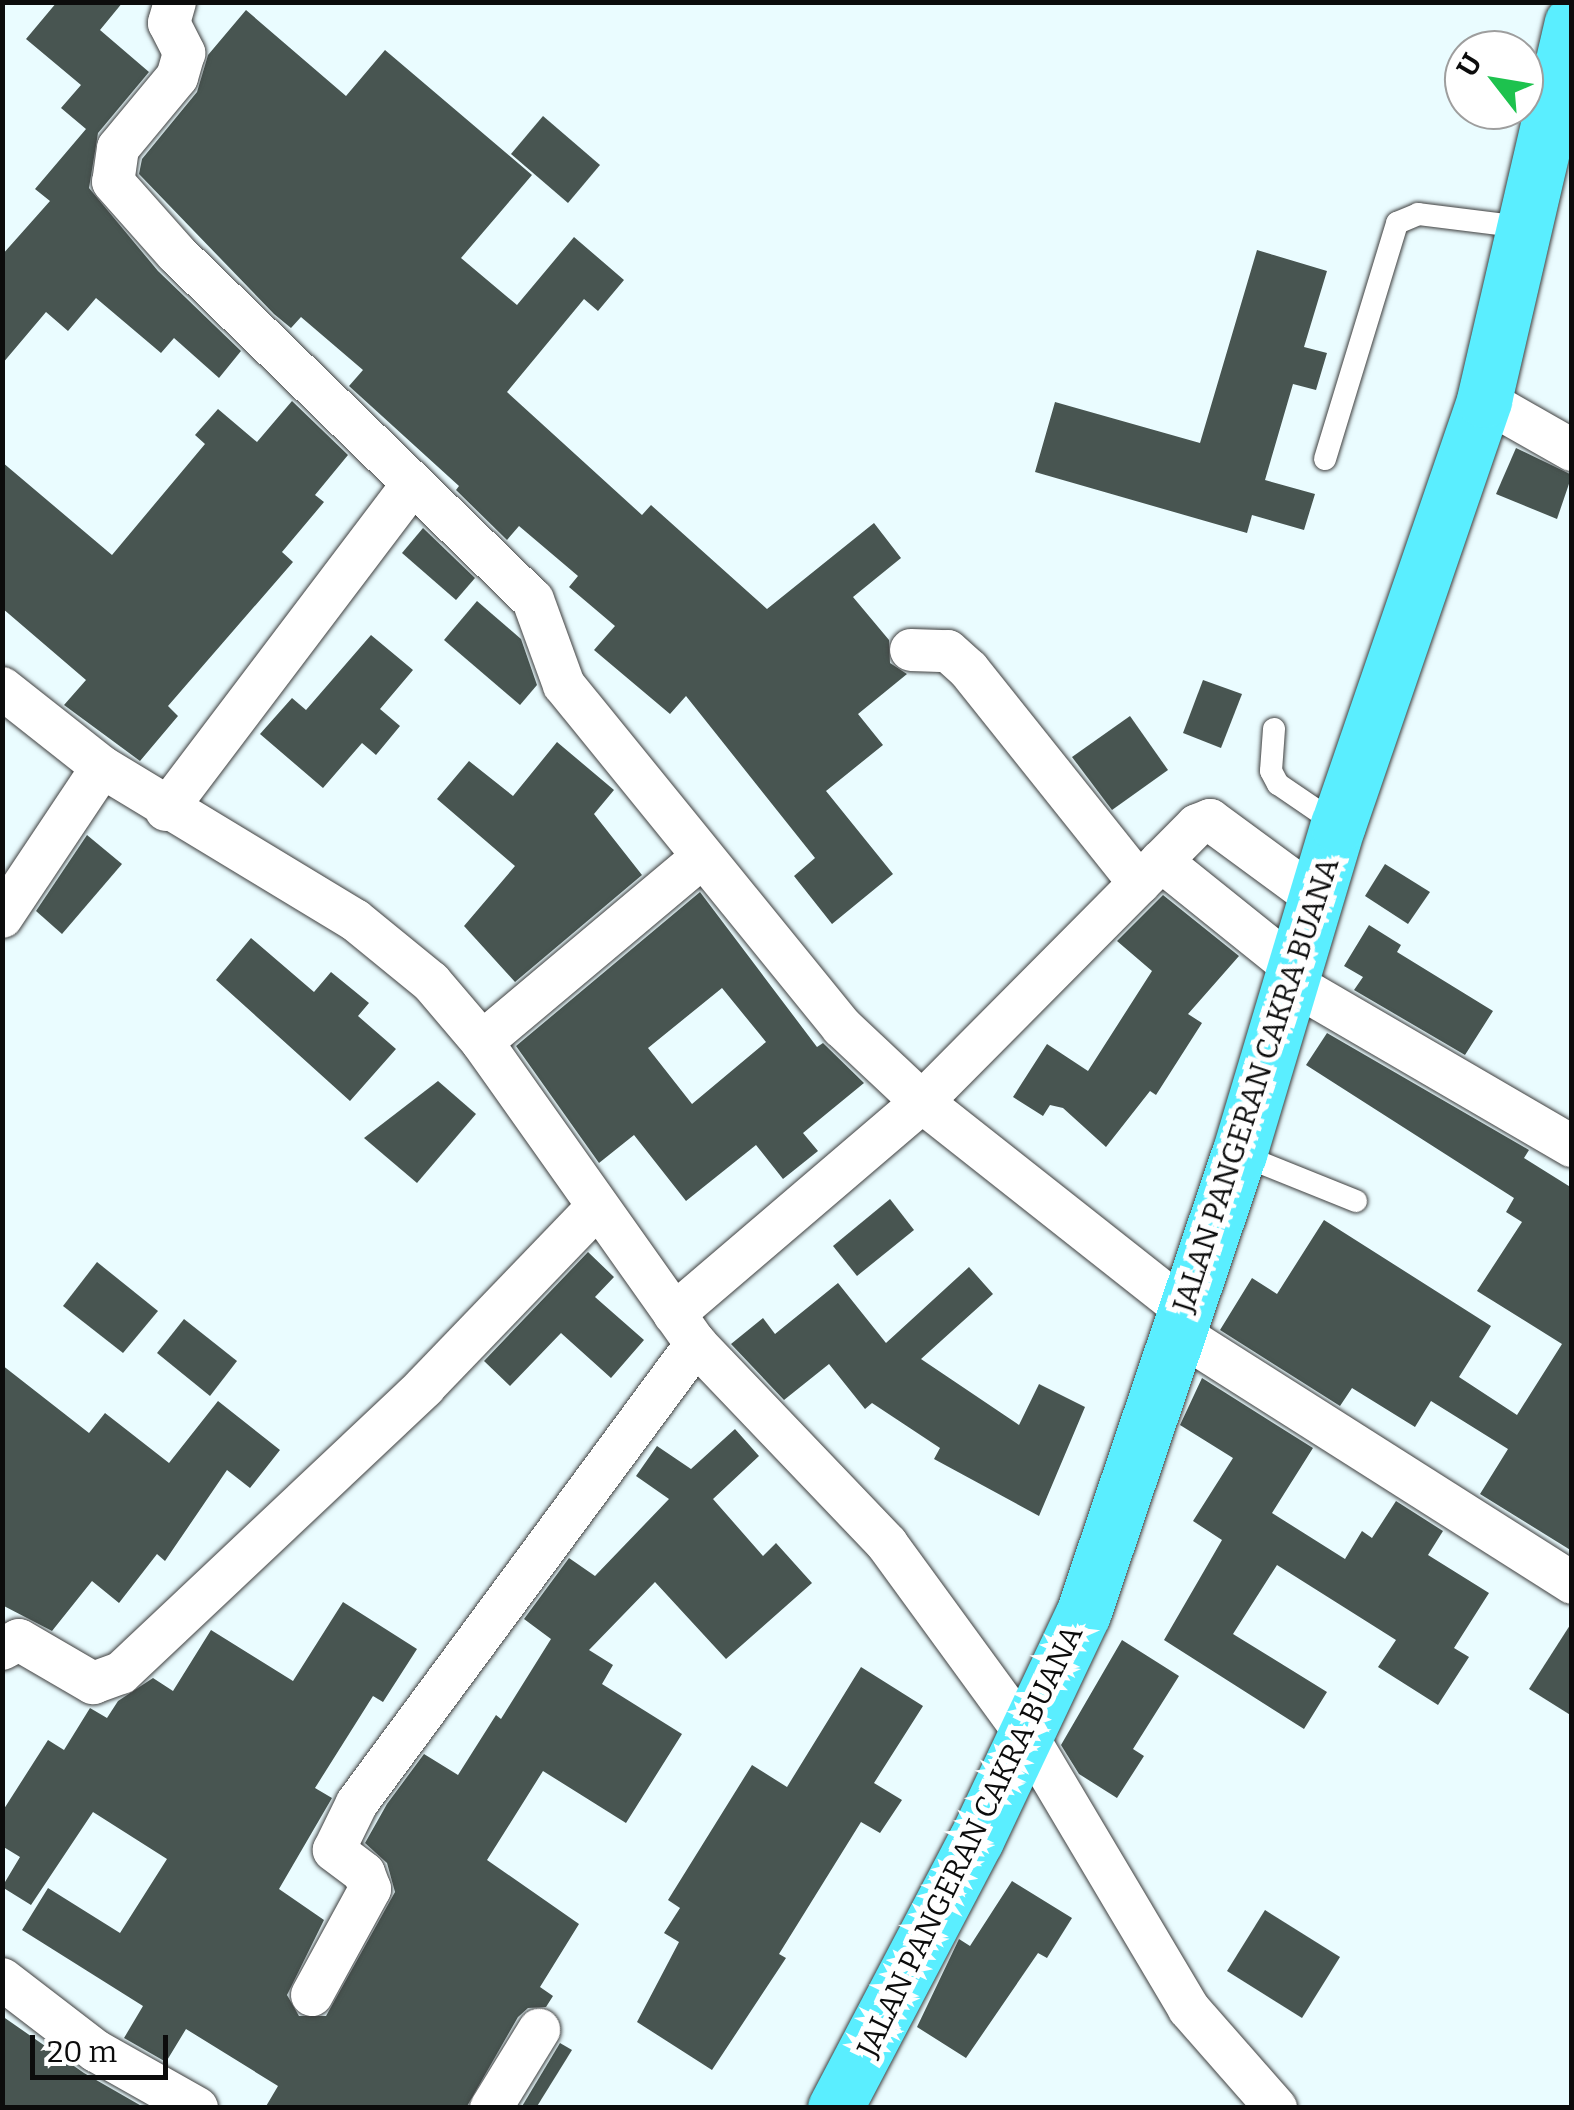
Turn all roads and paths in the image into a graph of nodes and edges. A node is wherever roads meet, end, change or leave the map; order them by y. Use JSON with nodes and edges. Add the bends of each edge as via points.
{"nodes":[{"id":1,"x":176,"y":2,"type":"edge"},
{"id":2,"x":1572,"y":22,"type":"edge"},
{"id":3,"x":1522,"y":227,"type":"junction"},
{"id":4,"x":1484,"y":400,"type":"junction"},
{"id":5,"x":1572,"y":450,"type":"edge"},
{"id":6,"x":1325,"y":459,"type":"dead end"},
{"id":7,"x":412,"y":485,"type":"junction"},
{"id":8,"x":911,"y":650,"type":"dead end"},
{"id":9,"x":9,"y":708,"type":"edge"},
{"id":10,"x":1274,"y":729,"type":"dead end"},
{"id":11,"x":102,"y":768,"type":"junction"},
{"id":12,"x":166,"y":810,"type":"junction"},
{"id":13,"x":1338,"y":825,"type":"junction"},
{"id":14,"x":701,"y":858,"type":"junction"},
{"id":15,"x":1150,"y":872,"type":"junction"},
{"id":16,"x":1315,"y":896,"type":"junction"},
{"id":17,"x":2,"y":917,"type":"edge"},
{"id":18,"x":1292,"y":975,"type":"junction"},
{"id":19,"x":482,"y":1042,"type":"junction"},
{"id":20,"x":922,"y":1102,"type":"junction"},
{"id":21,"x":1572,"y":1146,"type":"edge"},
{"id":22,"x":1239,"y":1154,"type":"junction"},
{"id":23,"x":1356,"y":1201,"type":"dead end"},
{"id":24,"x":595,"y":1209,"type":"junction"},
{"id":25,"x":1181,"y":1321,"type":"junction"},
{"id":26,"x":685,"y":1329,"type":"junction"},
{"id":27,"x":1572,"y":1583,"type":"edge"},
{"id":28,"x":2,"y":1649,"type":"edge"},
{"id":29,"x":1027,"y":1736,"type":"junction"},
{"id":30,"x":2,"y":1979,"type":"edge"},
{"id":31,"x":312,"y":1995,"type":"dead end"},
{"id":32,"x":539,"y":2030,"type":"dead end"},
{"id":33,"x":196,"y":2108,"type":"edge"},
{"id":34,"x":491,"y":2108,"type":"edge"},
{"id":35,"x":835,"y":2108,"type":"edge"},
{"id":36,"x":1276,"y":2108,"type":"edge"}],
"edges":[{"from":1,"to":7,"type":"street","via":[[169,24],[184,52],[177,77],[118,148],[113,182]]},
{"from":2,"to":3,"type":"main road","name":"JALAN PANGERAN CAKRA BUANA"},
{"from":3,"to":4,"type":"main road","name":"JALAN PANGERAN CAKRA BUANA"},
{"from":3,"to":6,"type":"lane","via":[[1418,214],[1397,223]]},
{"from":4,"to":5,"type":"street"},
{"from":4,"to":13,"type":"main road","name":"JALAN PANGERAN CAKRA BUANA"},
{"from":7,"to":12,"type":"street"},
{"from":7,"to":14,"type":"street","via":[[532,600],[564,685]]},
{"from":8,"to":15,"type":"street","via":[[948,651]]},
{"from":9,"to":11,"type":"street"},
{"from":10,"to":13,"type":"lane","via":[[1271,771],[1278,784]]},
{"from":11,"to":12,"type":"street"},
{"from":11,"to":17,"type":"street"},
{"from":12,"to":19,"type":"street","via":[[399,952]]},
{"from":13,"to":16,"type":"main road","name":"JALAN PANGERAN CAKRA BUANA"},
{"from":14,"to":19,"type":"street"},
{"from":14,"to":20,"type":"street","via":[[842,1027]]},
{"from":15,"to":16,"type":"street","via":[[1210,820]]},
{"from":15,"to":18,"type":"street"},
{"from":15,"to":20,"type":"street"},
{"from":16,"to":18,"type":"main road","name":"JALAN PANGERAN CAKRA BUANA"},
{"from":18,"to":21,"type":"street"},
{"from":18,"to":22,"type":"main road","name":"JALAN PANGERAN CAKRA BUANA"},
{"from":19,"to":24,"type":"street"},
{"from":20,"to":25,"type":"street"},
{"from":20,"to":26,"type":"street"},
{"from":22,"to":23,"type":"lane"},
{"from":22,"to":25,"type":"main road","name":"JALAN PANGERAN CAKRA BUANA"},
{"from":24,"to":26,"type":"street"},
{"from":24,"to":28,"type":"street","via":[[424,1386],[121,1673],[93,1683],[19,1640]]},
{"from":25,"to":27,"type":"street"},
{"from":25,"to":29,"type":"main road","name":"JALAN PANGERAN CAKRA BUANA","via":[[1083,1614]]},
{"from":26,"to":29,"type":"street","via":[[887,1544]]},
{"from":26,"to":31,"type":"street","via":[[357,1803],[334,1850],[364,1872],[370,1889]]},
{"from":29,"to":35,"type":"main road","name":"JALAN PANGERAN CAKRA BUANA"},
{"from":29,"to":36,"type":"street","via":[[1189,2009]]},
{"from":30,"to":33,"type":"street","via":[[96,2051]]},
{"from":32,"to":34,"type":"street"}]}
